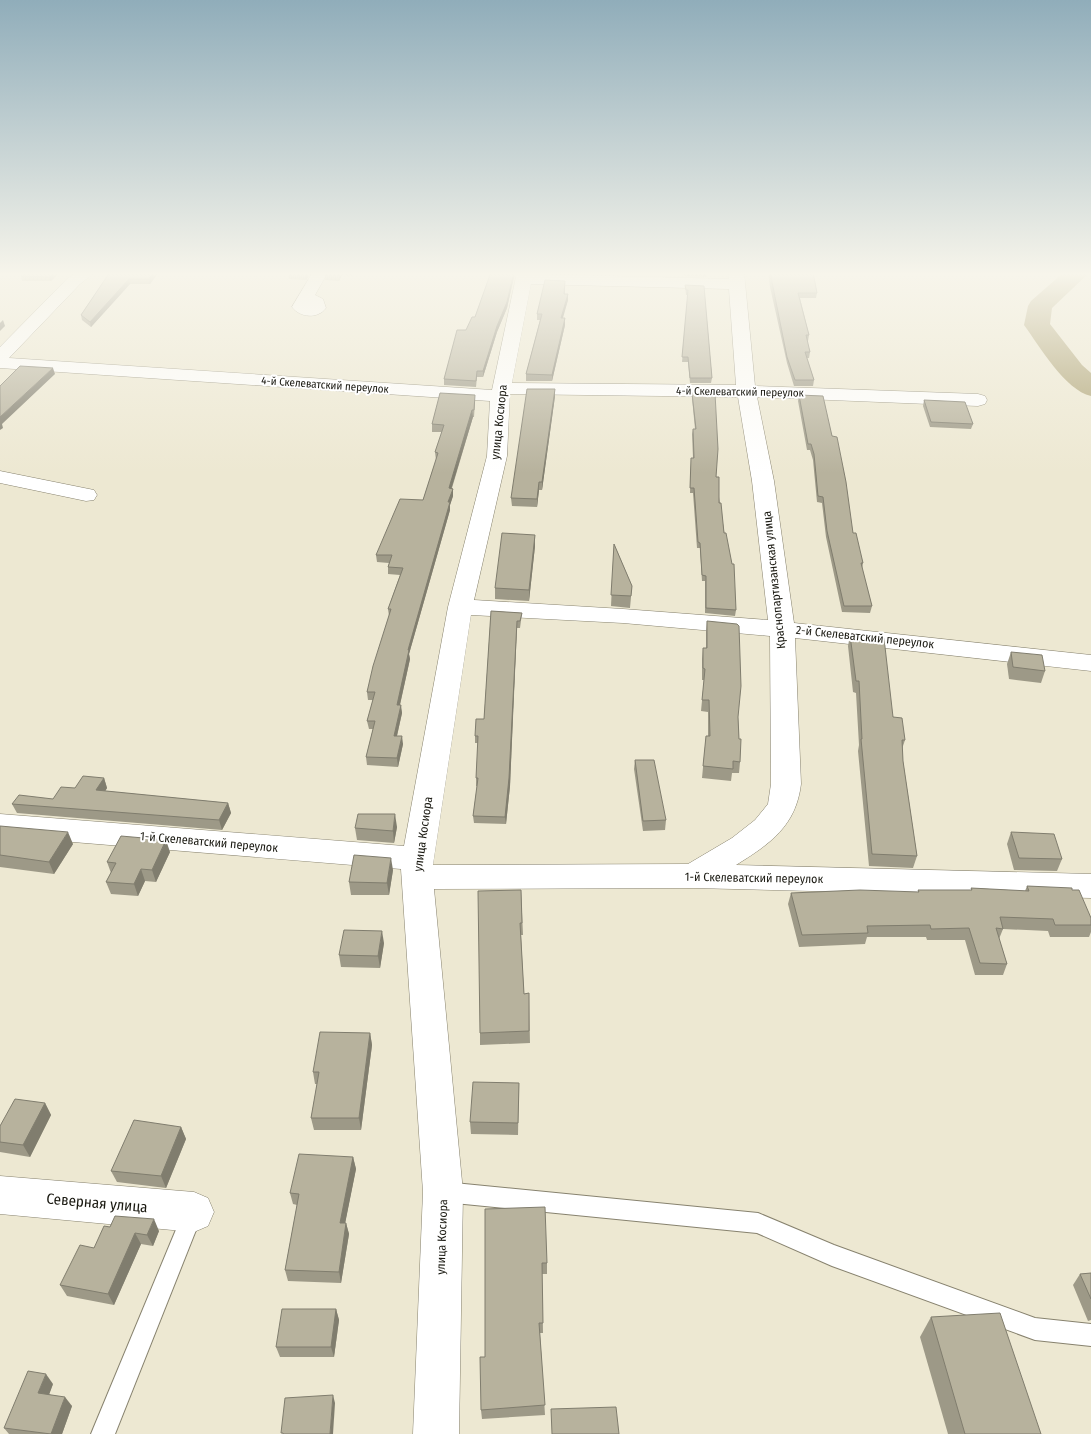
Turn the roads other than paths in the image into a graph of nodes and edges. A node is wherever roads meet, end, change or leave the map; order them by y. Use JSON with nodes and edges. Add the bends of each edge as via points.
{"nodes":[{"id":1,"x":18,"y":339,"type":"edge"},
{"id":2,"x":512,"y":339,"type":"edge"},
{"id":3,"x":741,"y":339,"type":"edge"},
{"id":4,"x":0,"y":357,"type":"edge"},
{"id":5,"x":0,"y":363,"type":"edge"},
{"id":6,"x":746,"y":391,"type":"junction"},
{"id":7,"x":501,"y":392,"type":"junction"},
{"id":8,"x":978,"y":400,"type":"dead end"},
{"id":9,"x":0,"y":477,"type":"edge"},
{"id":10,"x":86,"y":496,"type":"dead end"},
{"id":11,"x":460,"y":607,"type":"junction"},
{"id":12,"x":782,"y":629,"type":"junction"},
{"id":13,"x":1091,"y":663,"type":"edge"},
{"id":14,"x":0,"y":825,"type":"edge"},
{"id":15,"x":417,"y":868,"type":"junction"},
{"id":16,"x":694,"y":876,"type":"junction"},
{"id":17,"x":1091,"y":886,"type":"edge"},
{"id":18,"x":443,"y":1192,"type":"junction"},
{"id":19,"x":0,"y":1195,"type":"edge"},
{"id":20,"x":194,"y":1212,"type":"joint"},
{"id":21,"x":1091,"y":1335,"type":"edge"},
{"id":22,"x":103,"y":1434,"type":"edge"},
{"id":23,"x":436,"y":1434,"type":"edge"}],
"edges":[{"from":1,"to":4,"type":"street"},
{"from":2,"to":7,"type":"street","name":"улица Косиора"},
{"from":3,"to":6,"type":"street","name":"Краснопартизанская улица"},
{"from":5,"to":7,"type":"street","name":"4-й Скелеватский переулок"},
{"from":6,"to":7,"type":"street","name":"4-й Скелеватский переулок"},
{"from":6,"to":8,"type":"street","name":"4-й Скелеватский переулок"},
{"from":6,"to":12,"type":"street","name":"Краснопартизанская улица","via":[[763,481]]},
{"from":7,"to":11,"type":"street","name":"улица Косиора","via":[[497,456]]},
{"from":9,"to":10,"type":"street"},
{"from":11,"to":12,"type":"street","name":"2-й Скелеватский переулок"},
{"from":11,"to":15,"type":"street","name":"улица Косиора"},
{"from":12,"to":13,"type":"street","name":"2-й Скелеватский переулок"},
{"from":12,"to":16,"type":"street","name":"Краснопартизанская улица","via":[[786,784],[783,805],[773,821],[759,833]]},
{"from":14,"to":15,"type":"street","name":"1-й Скелеватский переулок"},
{"from":15,"to":16,"type":"street","name":"1-й Скелеватский переулок"},
{"from":15,"to":18,"type":"street","name":"улица Косиора"},
{"from":16,"to":17,"type":"street","name":"1-й Скелеватский переулок"},
{"from":18,"to":21,"type":"lane","via":[[758,1223],[832,1255],[1035,1329]]},
{"from":18,"to":23,"type":"street","name":"улица Косиора"},
{"from":19,"to":20,"type":"street","name":"Северная улица"},
{"from":20,"to":22,"type":"lane"}]}
